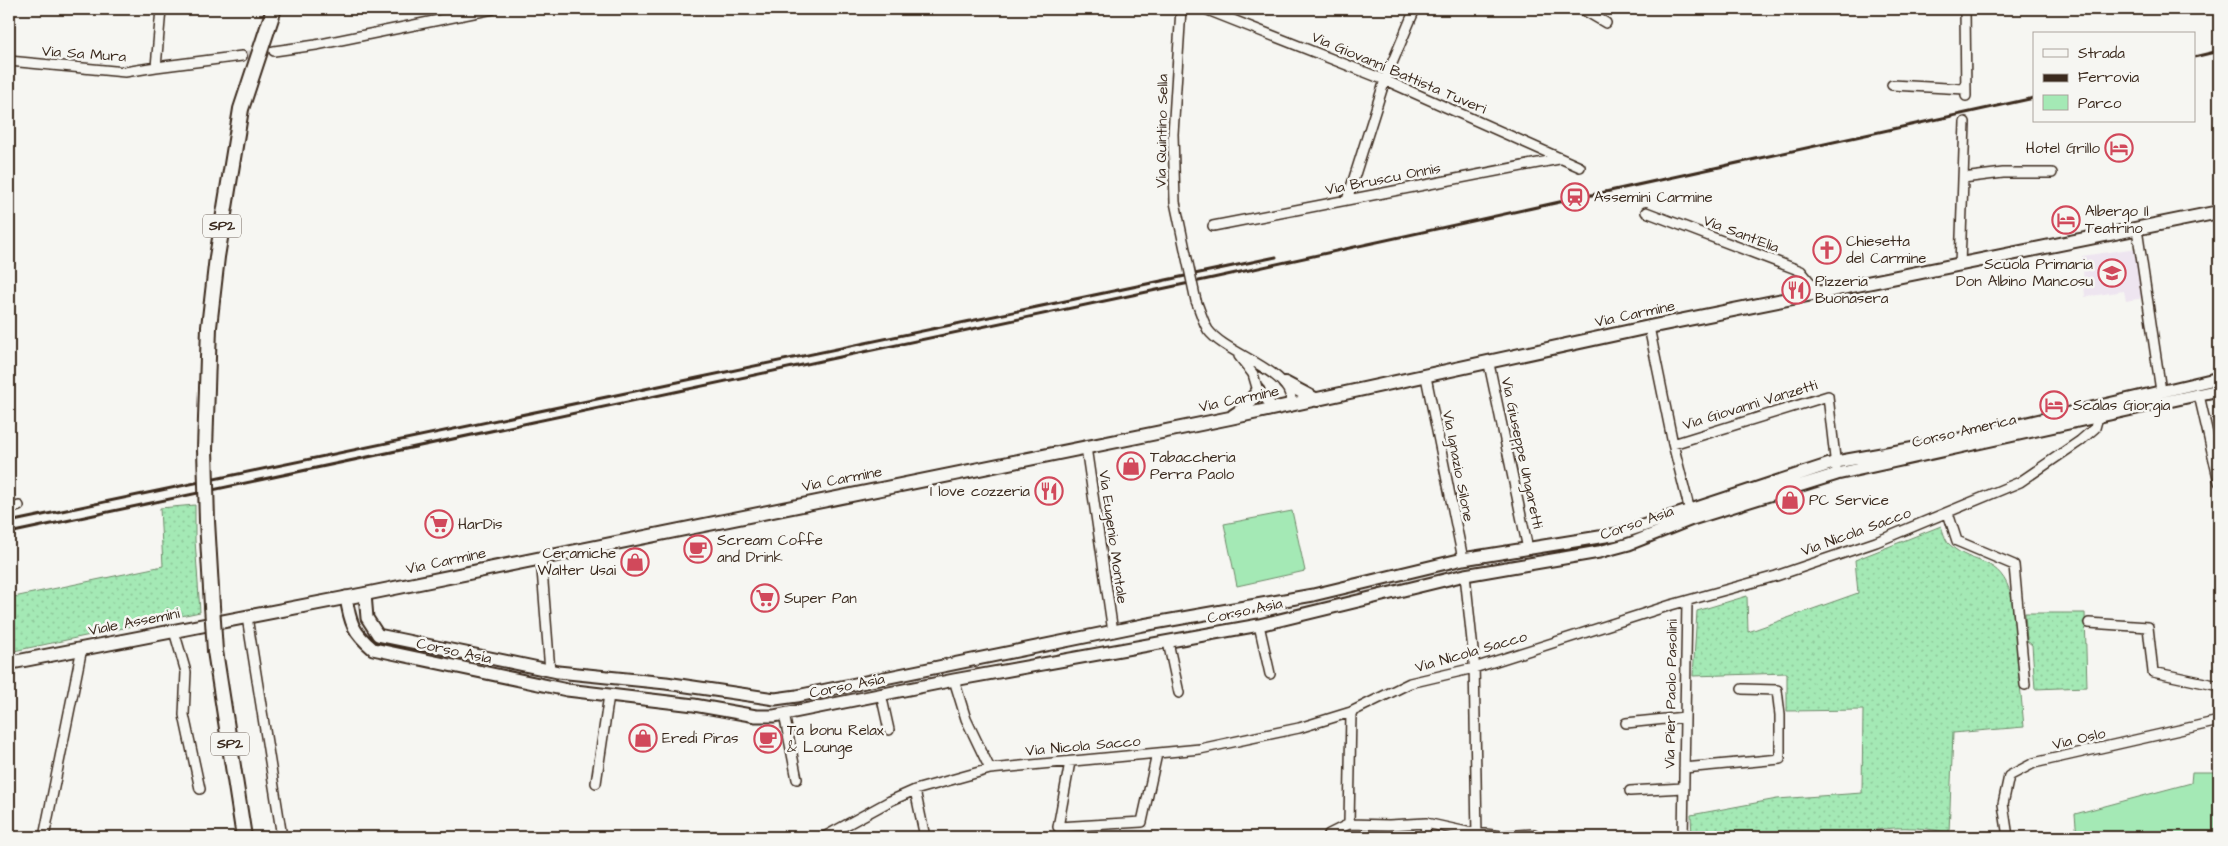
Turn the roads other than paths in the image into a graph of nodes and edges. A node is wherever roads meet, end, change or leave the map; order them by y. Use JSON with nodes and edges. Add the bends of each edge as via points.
{"nodes":[{"id":1,"x":161,"y":9,"type":"edge"},
{"id":2,"x":274,"y":9,"type":"edge"},
{"id":3,"x":493,"y":9,"type":"edge"},
{"id":4,"x":1181,"y":9,"type":"edge"},
{"id":5,"x":1205,"y":9,"type":"edge"},
{"id":6,"x":1415,"y":9,"type":"edge"},
{"id":7,"x":1582,"y":9,"type":"edge"},
{"id":8,"x":1965,"y":9,"type":"edge"},
{"id":9,"x":1606,"y":23,"type":"dead end"},
{"id":10,"x":274,"y":51,"type":"tunnel mouth"},
{"id":11,"x":242,"y":56,"type":"tunnel mouth"},
{"id":12,"x":9,"y":62,"type":"edge"},
{"id":13,"x":156,"y":67,"type":"junction"},
{"id":14,"x":1386,"y":80,"type":"junction"},
{"id":15,"x":1892,"y":85,"type":"dead end"},
{"id":16,"x":1965,"y":122,"type":"dead end"},
{"id":17,"x":1559,"y":159,"type":"junction"},
{"id":18,"x":1580,"y":167,"type":"dead end"},
{"id":19,"x":2052,"y":173,"type":"dead end"},
{"id":20,"x":1963,"y":178,"type":"junction"},
{"id":21,"x":1347,"y":200,"type":"junction"},
{"id":22,"x":1646,"y":212,"type":"dead end"},
{"id":23,"x":2219,"y":212,"type":"edge"},
{"id":24,"x":1213,"y":226,"type":"dead end"},
{"id":25,"x":2137,"y":229,"type":"junction"},
{"id":26,"x":1960,"y":265,"type":"junction"},
{"id":27,"x":1819,"y":293,"type":"junction"},
{"id":28,"x":1650,"y":327,"type":"junction"},
{"id":29,"x":1236,"y":352,"type":"junction"},
{"id":30,"x":1489,"y":364,"type":"junction"},
{"id":31,"x":1426,"y":377,"type":"junction"},
{"id":32,"x":2219,"y":378,"type":"edge"},
{"id":33,"x":1285,"y":383,"type":"junction"},
{"id":34,"x":2219,"y":390,"type":"edge"},
{"id":35,"x":1258,"y":391,"type":"junction"},
{"id":36,"x":2161,"y":391,"type":"junction"},
{"id":37,"x":2199,"y":395,"type":"junction"},
{"id":38,"x":1317,"y":400,"type":"junction"},
{"id":39,"x":1291,"y":405,"type":"junction"},
{"id":40,"x":1274,"y":408,"type":"junction"},
{"id":41,"x":2097,"y":411,"type":"junction"},
{"id":42,"x":1230,"y":418,"type":"junction"},
{"id":43,"x":1673,"y":444,"type":"junction"},
{"id":44,"x":1086,"y":447,"type":"junction"},
{"id":45,"x":1836,"y":468,"type":"junction"},
{"id":46,"x":2219,"y":482,"type":"edge"},
{"id":47,"x":19,"y":506,"type":"dead end"},
{"id":48,"x":9,"y":509,"type":"edge"},
{"id":49,"x":1948,"y":513,"type":"junction"},
{"id":50,"x":1691,"y":514,"type":"junction"},
{"id":51,"x":1528,"y":549,"type":"junction"},
{"id":52,"x":541,"y":557,"type":"junction"},
{"id":53,"x":1462,"y":560,"type":"junction"},
{"id":54,"x":1465,"y":575,"type":"junction"},
{"id":55,"x":365,"y":594,"type":"junction"},
{"id":56,"x":346,"y":597,"type":"junction"},
{"id":57,"x":1687,"y":601,"type":"junction"},
{"id":58,"x":265,"y":614,"type":"joint"},
{"id":59,"x":247,"y":617,"type":"junction"},
{"id":60,"x":2090,"y":623,"type":"dead end"},
{"id":61,"x":1259,"y":625,"type":"junction"},
{"id":62,"x":174,"y":631,"type":"junction"},
{"id":63,"x":1113,"y":632,"type":"junction"},
{"id":64,"x":1168,"y":642,"type":"junction"},
{"id":65,"x":82,"y":648,"type":"junction"},
{"id":66,"x":9,"y":663,"type":"edge"},
{"id":67,"x":1474,"y":668,"type":"junction"},
{"id":68,"x":550,"y":671,"type":"junction"},
{"id":69,"x":1270,"y":674,"type":"dead end"},
{"id":70,"x":954,"y":680,"type":"junction"},
{"id":71,"x":2026,"y":685,"type":"dead end"},
{"id":72,"x":2219,"y":686,"type":"edge"},
{"id":73,"x":698,"y":687,"type":"junction"},
{"id":74,"x":1742,"y":689,"type":"dead end"},
{"id":75,"x":1179,"y":693,"type":"dead end"},
{"id":76,"x":881,"y":694,"type":"junction"},
{"id":77,"x":609,"y":695,"type":"junction"},
{"id":78,"x":694,"y":705,"type":"junction"},
{"id":79,"x":1351,"y":712,"type":"junction"},
{"id":80,"x":784,"y":714,"type":"junction"},
{"id":81,"x":1685,"y":717,"type":"junction"},
{"id":82,"x":2219,"y":721,"type":"edge"},
{"id":83,"x":1626,"y":723,"type":"dead end"},
{"id":84,"x":889,"y":730,"type":"dead end"},
{"id":85,"x":1157,"y":754,"type":"junction"},
{"id":86,"x":1070,"y":762,"type":"junction"},
{"id":87,"x":1684,"y":768,"type":"junction"},
{"id":88,"x":990,"y":769,"type":"junction"},
{"id":89,"x":797,"y":779,"type":"dead end"},
{"id":90,"x":596,"y":783,"type":"dead end"},
{"id":91,"x":1683,"y":788,"type":"junction"},
{"id":92,"x":200,"y":789,"type":"dead end"},
{"id":93,"x":915,"y":790,"type":"junction"},
{"id":94,"x":1630,"y":791,"type":"dead end"},
{"id":95,"x":1426,"y":823,"type":"junction"},
{"id":96,"x":1349,"y":824,"type":"junction"},
{"id":97,"x":1534,"y":834,"type":"dead end"},
{"id":98,"x":1477,"y":835,"type":"edge"},
{"id":99,"x":1327,"y":836,"type":"edge"},
{"id":100,"x":44,"y":837,"type":"edge"},
{"id":101,"x":244,"y":837,"type":"edge"},
{"id":102,"x":282,"y":837,"type":"edge"},
{"id":103,"x":824,"y":837,"type":"edge"},
{"id":104,"x":925,"y":837,"type":"edge"},
{"id":105,"x":1425,"y":837,"type":"edge"},
{"id":106,"x":1683,"y":837,"type":"edge"},
{"id":107,"x":2008,"y":837,"type":"edge"}],
"edges":[{"from":1,"to":13,"type":"street"},
{"from":2,"to":101,"type":"main road","number":"SP2","bridge":true,"via":[[241,109],[209,327],[207,521],[215,651]]},
{"from":3,"to":10,"type":"street"},
{"from":4,"to":29,"type":"street","name":"Via Quintino Sella","bridge":true,"via":[[1173,134],[1175,202],[1196,301],[1208,330]]},
{"from":5,"to":14,"type":"street","name":"Via Giovanni Battista Tuveri"},
{"from":6,"to":14,"type":"street"},
{"from":7,"to":9,"type":"street"},
{"from":8,"to":15,"type":"street","via":[[1965,92]]},
{"from":11,"to":13,"type":"street","name":"Via Sa Mura"},
{"from":12,"to":13,"type":"street","name":"Via Sa Mura","via":[[126,72]]},
{"from":14,"to":17,"type":"street","name":"Via Giovanni Battista Tuveri"},
{"from":14,"to":21,"type":"street"},
{"from":16,"to":20,"type":"street"},
{"from":17,"to":18,"type":"street","name":"Via Giovanni Battista Tuveri"},
{"from":17,"to":21,"type":"street","name":"Via Bruscu Onnis"},
{"from":19,"to":20,"type":"street","via":[[2002,173]]},
{"from":20,"to":26,"type":"street"},
{"from":21,"to":24,"type":"street","name":"Via Bruscu Onnis"},
{"from":22,"to":27,"type":"street","name":"Via Sant'Elia","via":[[1801,271]]},
{"from":23,"to":25,"type":"main road","name":"Via Carmine"},
{"from":25,"to":26,"type":"main road","name":"Via Carmine"},
{"from":25,"to":36,"type":"street"},
{"from":26,"to":27,"type":"main road","name":"Via Carmine"},
{"from":27,"to":28,"type":"main road","name":"Via Carmine"},
{"from":28,"to":30,"type":"main road","name":"Via Carmine"},
{"from":28,"to":43,"type":"street"},
{"from":29,"to":33,"type":"street"},
{"from":29,"to":35,"type":"street","via":[[1253,374]]},
{"from":30,"to":31,"type":"main road","name":"Via Carmine"},
{"from":30,"to":51,"type":"street","name":"Via Giuseppe Ungaretti"},
{"from":31,"to":38,"type":"main road","name":"Via Carmine"},
{"from":31,"to":53,"type":"street","name":"Via Ignazio Silone"},
{"from":32,"to":36,"type":"street","name":"Corso America"},
{"from":33,"to":38,"type":"main road"},
{"from":33,"to":39,"type":"street"},
{"from":34,"to":37,"type":"street","name":"Corso America"},
{"from":35,"to":40,"type":"street"},
{"from":35,"to":42,"type":"main road","via":[[1245,408]]},
{"from":36,"to":41,"type":"street","name":"Corso America"},
{"from":37,"to":41,"type":"street","name":"Corso America"},
{"from":37,"to":46,"type":"street"},
{"from":38,"to":39,"type":"main road","name":"Via Carmine"},
{"from":39,"to":40,"type":"main road","name":"Via Carmine"},
{"from":40,"to":42,"type":"main road","name":"Via Carmine"},
{"from":41,"to":45,"type":"street","name":"Corso America"},
{"from":41,"to":49,"type":"street","name":"Via Nicola Sacco","via":[[2095,428],[2080,441],[2020,482]]},
{"from":42,"to":44,"type":"main road","name":"Via Carmine"},
{"from":43,"to":45,"type":"street","name":"Via Giovanni Vanzetti","via":[[1828,396]]},
{"from":43,"to":50,"type":"street"},
{"from":44,"to":52,"type":"main road","name":"Via Carmine"},
{"from":44,"to":63,"type":"street","name":"Via Eugenio Montale"},
{"from":45,"to":50,"type":"street","name":"Corso America"},
{"from":47,"to":48,"type":"street"},
{"from":49,"to":57,"type":"street","name":"Via Nicola Sacco","via":[[1776,576]]},
{"from":49,"to":71,"type":"street","via":[[1957,541],[2014,565]]},
{"from":50,"to":51,"type":"street","name":"Corso Asia","via":[[1618,534]]},
{"from":50,"to":54,"type":"street","name":"Corso Asia","via":[[1629,544]]},
{"from":51,"to":53,"type":"street","name":"Corso Asia"},
{"from":52,"to":55,"type":"main road","name":"Via Carmine"},
{"from":52,"to":68,"type":"street"},
{"from":53,"to":63,"type":"street","name":"Corso Asia","via":[[1312,595]]},
{"from":54,"to":61,"type":"street","name":"Corso Asia"},
{"from":54,"to":67,"type":"street"},
{"from":55,"to":56,"type":"main road","name":"Via Carmine"},
{"from":55,"to":68,"type":"street","name":"Corso Asia","via":[[366,618],[378,635]]},
{"from":56,"to":58,"type":"main road","name":"Via Carmine"},
{"from":56,"to":77,"type":"street","name":"Corso Asia","via":[[357,635],[373,649],[567,690]]},
{"from":57,"to":67,"type":"street","name":"Via Nicola Sacco"},
{"from":57,"to":81,"type":"street","name":"Via Pier Paolo Pasolini"},
{"from":58,"to":59,"type":"main road","name":"Viale Assemini"},
{"from":59,"to":62,"type":"main road","name":"Viale Assemini"},
{"from":59,"to":102,"type":"street"},
{"from":60,"to":72,"type":"street","via":[[2148,628],[2153,672]]},
{"from":61,"to":64,"type":"street","name":"Corso Asia"},
{"from":61,"to":69,"type":"street"},
{"from":62,"to":65,"type":"main road","name":"Viale Assemini"},
{"from":62,"to":92,"type":"street","via":[[186,672],[184,716]]},
{"from":63,"to":73,"type":"street","name":"Corso Asia","via":[[797,696],[775,698]]},
{"from":64,"to":70,"type":"street","name":"Corso Asia"},
{"from":64,"to":75,"type":"street"},
{"from":65,"to":66,"type":"main road","name":"Viale Assemini"},
{"from":65,"to":100,"type":"street"},
{"from":67,"to":79,"type":"street","name":"Via Nicola Sacco","via":[[1410,683]]},
{"from":67,"to":98,"type":"street"},
{"from":68,"to":73,"type":"street","name":"Corso Asia"},
{"from":70,"to":76,"type":"street","name":"Corso Asia"},
{"from":70,"to":88,"type":"street","via":[[966,719]]},
{"from":73,"to":78,"type":"street"},
{"from":74,"to":87,"type":"street","via":[[1777,690],[1780,759]]},
{"from":76,"to":80,"type":"street","name":"Corso Asia"},
{"from":76,"to":84,"type":"street"},
{"from":77,"to":78,"type":"street","name":"Corso Asia"},
{"from":77,"to":90,"type":"street"},
{"from":78,"to":80,"type":"street","name":"Corso Asia","via":[[756,716]]},
{"from":79,"to":85,"type":"street","name":"Via Nicola Sacco","via":[[1299,728],[1200,749]]},
{"from":79,"to":96,"type":"street"},
{"from":80,"to":89,"type":"street"},
{"from":81,"to":83,"type":"street"},
{"from":81,"to":87,"type":"street","name":"Via Pier Paolo Pasolini"},
{"from":82,"to":107,"type":"street","name":"Via Oslo","via":[[2034,763],[2009,776],[2003,804]]},
{"from":85,"to":86,"type":"street","name":"Via Nicola Sacco"},
{"from":85,"to":86,"type":"street","via":[[1142,822],[1104,826],[1058,827]]},
{"from":86,"to":88,"type":"street","name":"Via Nicola Sacco","via":[[1039,762]]},
{"from":87,"to":91,"type":"street","name":"Via Pier Paolo Pasolini"},
{"from":88,"to":93,"type":"street","name":"Via Nicola Sacco"},
{"from":91,"to":94,"type":"street","name":"Via Pier Paolo Pasolini"},
{"from":91,"to":106,"type":"street","name":"Via Pier Paolo Pasolini"},
{"from":93,"to":103,"type":"street","name":"Via Nicola Sacco"},
{"from":93,"to":104,"type":"street"},
{"from":95,"to":96,"type":"street","via":[[1390,826]]},
{"from":95,"to":98,"type":"street"},
{"from":95,"to":105,"type":"street"},
{"from":96,"to":99,"type":"street"},
{"from":97,"to":98,"type":"street"}]}
